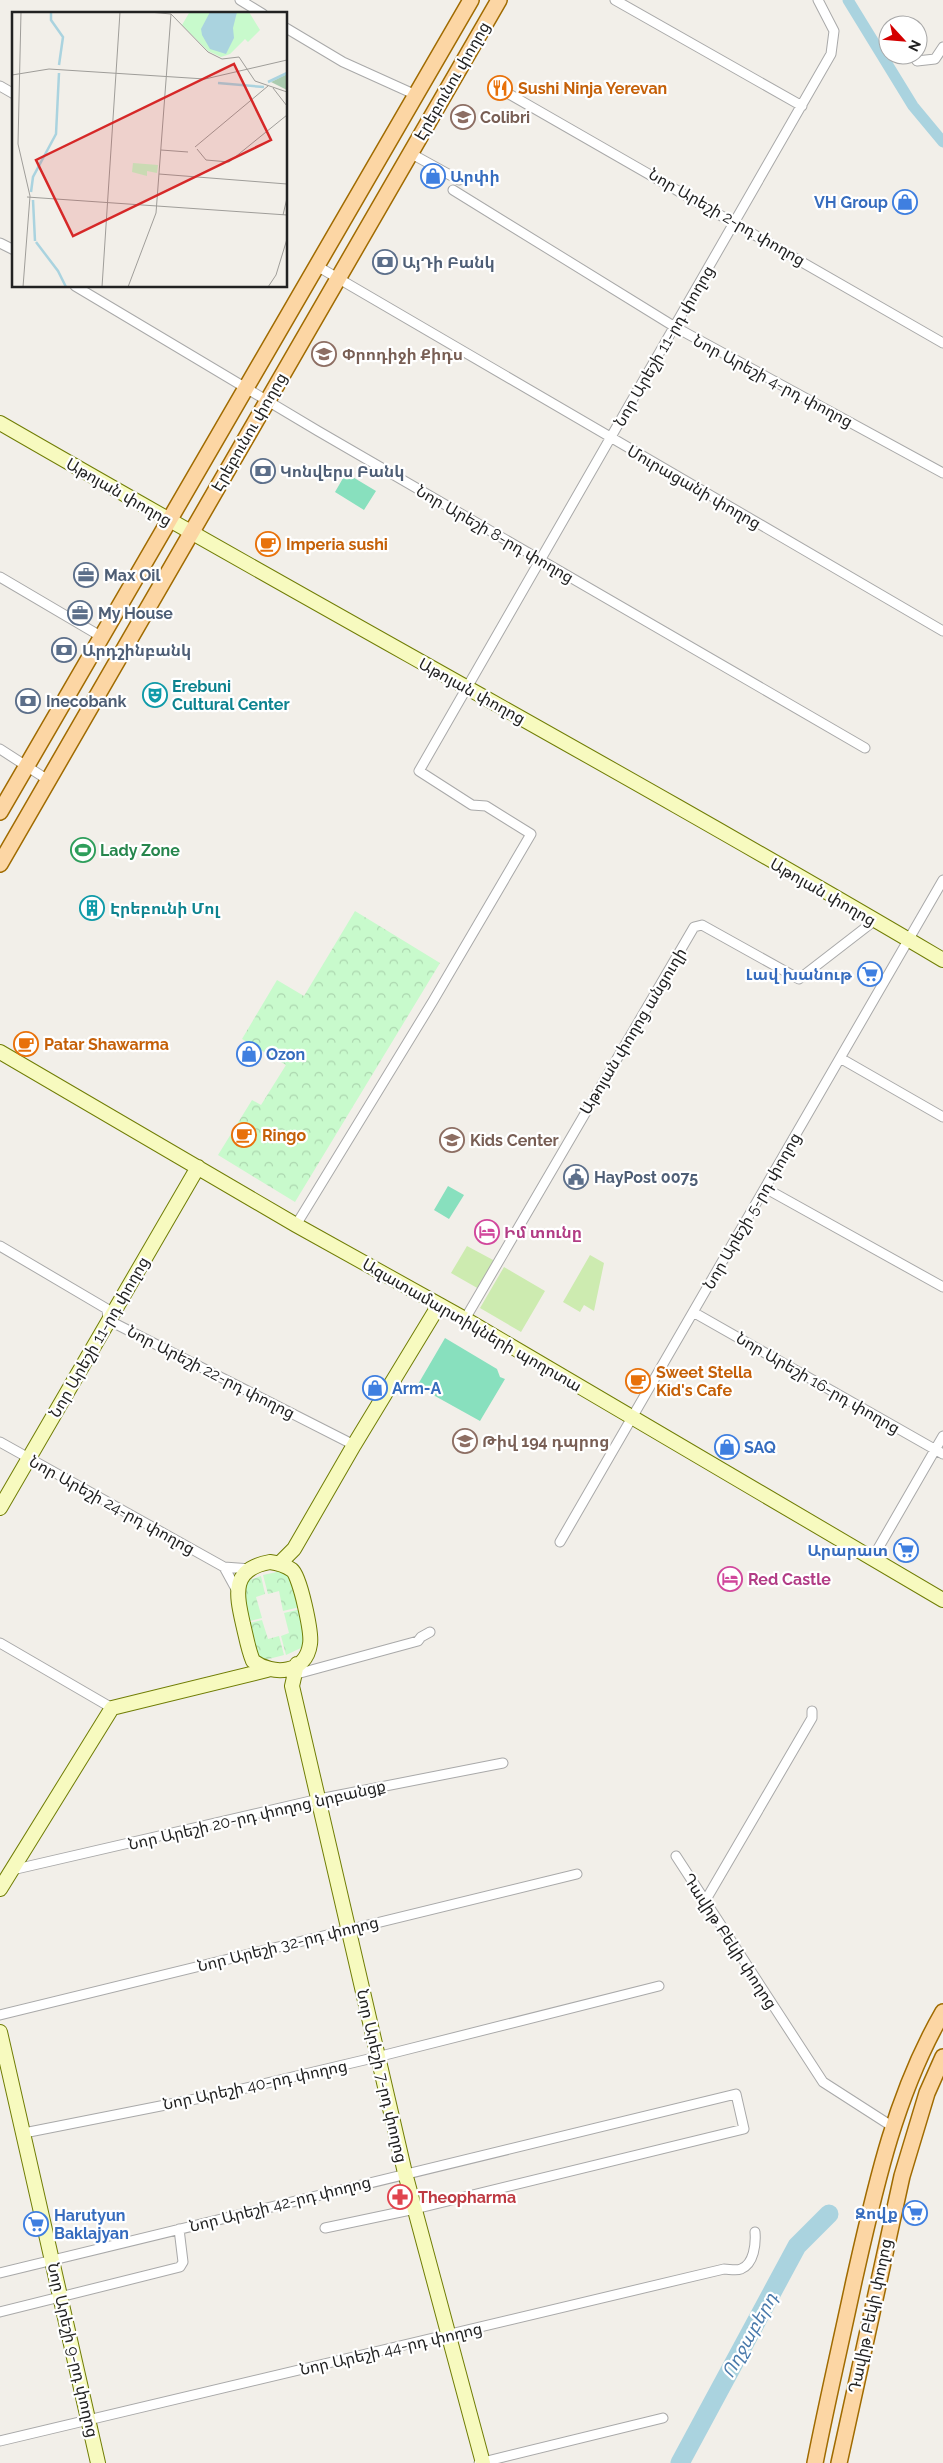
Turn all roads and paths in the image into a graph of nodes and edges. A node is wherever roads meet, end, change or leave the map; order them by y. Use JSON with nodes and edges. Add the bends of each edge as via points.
{"nodes":[{"id":1,"x":240,"y":0,"type":"edge"},
{"id":2,"x":471,"y":0,"type":"edge"},
{"id":3,"x":498,"y":0,"type":"edge"},
{"id":4,"x":615,"y":0,"type":"edge"},
{"id":5,"x":818,"y":0,"type":"edge"},
{"id":6,"x":260,"y":12,"type":"edge"},
{"id":7,"x":288,"y":29,"type":"edge"},
{"id":8,"x":943,"y":47,"type":"edge"},
{"id":9,"x":928,"y":60,"type":"edge"},
{"id":10,"x":0,"y":86,"type":"edge"},
{"id":11,"x":12,"y":93,"type":"edge"},
{"id":12,"x":509,"y":94,"type":"dead end"},
{"id":13,"x":416,"y":95,"type":"junction"},
{"id":14,"x":802,"y":106,"type":"junction"},
{"id":15,"x":410,"y":153,"type":"junction"},
{"id":16,"x":459,"y":180,"type":"dead end"},
{"id":17,"x":453,"y":190,"type":"dead end"},
{"id":18,"x":735,"y":221,"type":"junction"},
{"id":19,"x":0,"y":243,"type":"edge"},
{"id":20,"x":12,"y":249,"type":"edge"},
{"id":21,"x":317,"y":266,"type":"junction"},
{"id":22,"x":338,"y":278,"type":"junction"},
{"id":23,"x":78,"y":288,"type":"edge"},
{"id":24,"x":674,"y":327,"type":"junction"},
{"id":25,"x":943,"y":342,"type":"edge"},
{"id":26,"x":246,"y":388,"type":"junction"},
{"id":27,"x":267,"y":401,"type":"junction"},
{"id":28,"x":0,"y":423,"type":"edge"},
{"id":29,"x":610,"y":439,"type":"junction"},
{"id":30,"x":943,"y":473,"type":"edge"},
{"id":31,"x":169,"y":521,"type":"junction"},
{"id":32,"x":190,"y":533,"type":"junction"},
{"id":33,"x":540,"y":560,"type":"junction"},
{"id":34,"x":0,"y":577,"type":"edge"},
{"id":35,"x":943,"y":631,"type":"edge"},
{"id":36,"x":102,"y":637,"type":"junction"},
{"id":37,"x":467,"y":688,"type":"junction"},
{"id":38,"x":865,"y":748,"type":"dead end"},
{"id":39,"x":0,"y":749,"type":"edge"},
{"id":40,"x":27,"y":766,"type":"junction"},
{"id":41,"x":48,"y":780,"type":"junction"},
{"id":42,"x":0,"y":812,"type":"edge"},
{"id":43,"x":0,"y":864,"type":"edge"},
{"id":44,"x":943,"y":880,"type":"edge"},
{"id":45,"x":874,"y":921,"type":"junction"},
{"id":46,"x":908,"y":939,"type":"junction"},
{"id":47,"x":943,"y":960,"type":"edge"},
{"id":48,"x":0,"y":1052,"type":"edge"},
{"id":49,"x":840,"y":1058,"type":"junction"},
{"id":50,"x":943,"y":1118,"type":"edge"},
{"id":51,"x":198,"y":1167,"type":"junction"},
{"id":52,"x":765,"y":1188,"type":"junction"},
{"id":53,"x":296,"y":1225,"type":"junction"},
{"id":54,"x":0,"y":1246,"type":"edge"},
{"id":55,"x":943,"y":1287,"type":"edge"},
{"id":56,"x":439,"y":1305,"type":"junction"},
{"id":57,"x":693,"y":1312,"type":"junction"},
{"id":58,"x":466,"y":1319,"type":"junction"},
{"id":59,"x":108,"y":1320,"type":"junction"},
{"id":60,"x":632,"y":1418,"type":"junction"},
{"id":61,"x":943,"y":1436,"type":"edge"},
{"id":62,"x":0,"y":1442,"type":"edge"},
{"id":63,"x":354,"y":1445,"type":"junction"},
{"id":64,"x":939,"y":1452,"type":"edge"},
{"id":65,"x":28,"y":1459,"type":"junction"},
{"id":66,"x":0,"y":1508,"type":"edge"},
{"id":67,"x":560,"y":1542,"type":"dead end"},
{"id":68,"x":294,"y":1549,"type":"junction"},
{"id":69,"x":872,"y":1560,"type":"junction"},
{"id":70,"x":279,"y":1564,"type":"junction"},
{"id":71,"x":224,"y":1567,"type":"junction"},
{"id":72,"x":251,"y":1569,"type":"junction"},
{"id":73,"x":296,"y":1574,"type":"junction"},
{"id":74,"x":236,"y":1589,"type":"junction"},
{"id":75,"x":943,"y":1600,"type":"edge"},
{"id":76,"x":430,"y":1632,"type":"dead end"},
{"id":77,"x":0,"y":1643,"type":"edge"},
{"id":78,"x":251,"y":1657,"type":"junction"},
{"id":79,"x":273,"y":1670,"type":"junction"},
{"id":80,"x":242,"y":1675,"type":"junction"},
{"id":81,"x":294,"y":1675,"type":"junction"},
{"id":82,"x":112,"y":1708,"type":"junction"},
{"id":83,"x":812,"y":1711,"type":"dead end"},
{"id":84,"x":503,"y":1763,"type":"dead end"},
{"id":85,"x":318,"y":1799,"type":"junction"},
{"id":86,"x":676,"y":1856,"type":"dead end"},
{"id":87,"x":12,"y":1870,"type":"junction"},
{"id":88,"x":577,"y":1874,"type":"dead end"},
{"id":89,"x":0,"y":1889,"type":"edge"},
{"id":90,"x":704,"y":1903,"type":"junction"},
{"id":91,"x":348,"y":1929,"type":"junction"},
{"id":92,"x":659,"y":1986,"type":"dead end"},
{"id":93,"x":943,"y":2012,"type":"edge"},
{"id":94,"x":0,"y":2015,"type":"edge"},
{"id":95,"x":0,"y":2032,"type":"edge"},
{"id":96,"x":378,"y":2057,"type":"junction"},
{"id":97,"x":943,"y":2057,"type":"edge"},
{"id":98,"x":892,"y":2127,"type":"junction"},
{"id":99,"x":24,"y":2133,"type":"junction"},
{"id":100,"x":405,"y":2173,"type":"junction"},
{"id":101,"x":415,"y":2209,"type":"junction"},
{"id":102,"x":325,"y":2228,"type":"dead end"},
{"id":103,"x":180,"y":2229,"type":"junction"},
{"id":104,"x":754,"y":2232,"type":"dead end"},
{"id":105,"x":52,"y":2261,"type":"junction"},
{"id":106,"x":0,"y":2273,"type":"edge"},
{"id":107,"x":60,"y":2298,"type":"junction"},
{"id":108,"x":0,"y":2312,"type":"edge"},
{"id":109,"x":450,"y":2336,"type":"junction"},
{"id":110,"x":663,"y":2418,"type":"dead end"},
{"id":111,"x":89,"y":2420,"type":"junction"},
{"id":112,"x":0,"y":2441,"type":"edge"},
{"id":113,"x":98,"y":2463,"type":"edge"},
{"id":114,"x":482,"y":2463,"type":"edge"},
{"id":115,"x":815,"y":2463,"type":"edge"},
{"id":116,"x":839,"y":2463,"type":"edge"}],
"edges":[{"from":1,"to":6,"type":"street"},
{"from":2,"to":13,"type":"main road","name":"Էրեբունու փողոց"},
{"from":3,"to":15,"type":"main road","name":"Էրեբունու փողոց"},
{"from":4,"to":14,"type":"street"},
{"from":5,"to":14,"type":"street","name":"Նոր Արեշի 11-րդ փողոց","via":[[834,31],[831,54]]},
{"from":7,"to":13,"type":"street","via":[[343,62]]},
{"from":8,"to":9,"type":"street","via":[[935,59]]},
{"from":10,"to":11,"type":"street"},
{"from":12,"to":18,"type":"street","name":"Նոր Արեշի 2-րդ փողոց"},
{"from":13,"to":21,"type":"main road","name":"Էրեբունու փողոց"},
{"from":14,"to":18,"type":"street","name":"Նոր Արեշի 11-րդ փողոց"},
{"from":15,"to":16,"type":"street"},
{"from":15,"to":22,"type":"main road","name":"Էրեբունու փողոց"},
{"from":17,"to":24,"type":"street","name":"Նոր Արեշի 4-րդ փողոց"},
{"from":18,"to":24,"type":"street","name":"Նոր Արեշի 11-րդ փողոց"},
{"from":18,"to":25,"type":"street","name":"Նոր Արեշի 2-րդ փողոց"},
{"from":19,"to":20,"type":"street"},
{"from":21,"to":22,"type":"street","name":"Մուրացանի փողոց"},
{"from":21,"to":26,"type":"main road","name":"Էրեբունու փողոց"},
{"from":22,"to":27,"type":"main road","name":"Էրեբունու փողոց"},
{"from":22,"to":29,"type":"street","name":"Մուրացանի փողոց"},
{"from":23,"to":26,"type":"street","name":"Նոր Արեշի 8-րդ փողոց"},
{"from":24,"to":29,"type":"street","name":"Նոր Արեշի 11-րդ փողոց"},
{"from":24,"to":30,"type":"street","name":"Նոր Արեշի 4-րդ փողոց"},
{"from":26,"to":27,"type":"street","name":"Նոր Արեշի 8-րդ փողոց"},
{"from":26,"to":31,"type":"main road","name":"Էրեբունու փողոց"},
{"from":27,"to":32,"type":"main road","name":"Էրեբունու փողոց"},
{"from":27,"to":33,"type":"street","name":"Նոր Արեշի 8-րդ փողոց"},
{"from":28,"to":31,"type":"street","name":"Աթոյան փողոց"},
{"from":29,"to":33,"type":"street","name":"Նոր Արեշի 11-րդ փողոց"},
{"from":29,"to":35,"type":"street","name":"Մուրացանի փողոց"},
{"from":31,"to":32,"type":"street","name":"Աթոյան փողոց"},
{"from":31,"to":36,"type":"main road","name":"Էրեբունու փողոց"},
{"from":32,"to":37,"type":"street","name":"Աթոյան փողոց"},
{"from":32,"to":41,"type":"main road","name":"Էրեբունու փողոց"},
{"from":33,"to":37,"type":"street","name":"Նոր Արեշի 11-րդ փողոց"},
{"from":33,"to":38,"type":"street","name":"Նոր Արեշի 8-րդ փողոց"},
{"from":34,"to":36,"type":"street"},
{"from":36,"to":40,"type":"main road","name":"Էրեբունու փողոց"},
{"from":37,"to":45,"type":"street","name":"Աթոյան փողոց"},
{"from":37,"to":53,"type":"street","name":"Նոր Արեշի 11-րդ փողոց","via":[[419,771],[472,805],[486,806],[531,834]]},
{"from":39,"to":40,"type":"street"},
{"from":40,"to":41,"type":"street"},
{"from":40,"to":42,"type":"main road","name":"Էրեբունու փողոց"},
{"from":41,"to":43,"type":"main road","name":"Էրեբունու փողոց"},
{"from":44,"to":46,"type":"street","name":"Նոր Արեշի 5-րդ փողոց"},
{"from":45,"to":46,"type":"street","name":"Աթոյան փողոց"},
{"from":45,"to":58,"type":"street","name":"Աթոյան փողոց անցուղի","via":[[800,978],[702,925],[694,927]]},
{"from":46,"to":47,"type":"street","name":"Աթոյան փողոց"},
{"from":46,"to":49,"type":"street","name":"Նոր Արեշի 5-րդ փողոց"},
{"from":48,"to":51,"type":"street","name":"Ազատամարտիկների պողոտա"},
{"from":49,"to":50,"type":"street"},
{"from":49,"to":52,"type":"street","name":"Նոր Արեշի 5-րդ փողոց"},
{"from":51,"to":53,"type":"street","name":"Ազատամարտիկների պողոտա"},
{"from":51,"to":59,"type":"street","name":"Նոր Արեշի 11-րդ փողոց"},
{"from":52,"to":55,"type":"street"},
{"from":52,"to":57,"type":"street","name":"Նոր Արեշի 5-րդ փողոց"},
{"from":53,"to":56,"type":"street","name":"Ազատամարտիկների պողոտա"},
{"from":54,"to":59,"type":"street","name":"Նոր Արեշի 22-րդ փողոց","via":[[108,1310]]},
{"from":56,"to":58,"type":"street","name":"Ազատամարտիկների պողոտա"},
{"from":56,"to":63,"type":"street"},
{"from":57,"to":60,"type":"street","name":"Նոր Արեշի 5-րդ փողոց"},
{"from":57,"to":64,"type":"street","name":"Նոր Արեշի 16-րդ փողոց"},
{"from":58,"to":60,"type":"street","name":"Ազատամարտիկների պողոտա"},
{"from":59,"to":63,"type":"street","name":"Նոր Արեշի 22-րդ փողոց"},
{"from":59,"to":65,"type":"street","name":"Նոր Արեշի 11-րդ փողոց"},
{"from":60,"to":67,"type":"street","name":"Նոր Արեշի 5-րդ փողոց"},
{"from":60,"to":69,"type":"street","name":"Ազատամարտիկների պողոտա"},
{"from":61,"to":64,"type":"street"},
{"from":62,"to":65,"type":"street","name":"Նոր Արեշի 24-րդ փողոց"},
{"from":63,"to":68,"type":"street"},
{"from":64,"to":69,"type":"street"},
{"from":65,"to":66,"type":"street","name":"Նոր Արեշի 11-րդ փողոց"},
{"from":65,"to":71,"type":"street","name":"Նոր Արեշի 24-րդ փողոց"},
{"from":68,"to":70,"type":"street"},
{"from":68,"to":73,"type":"street"},
{"from":69,"to":75,"type":"street","name":"Ազատամարտիկների պողոտա"},
{"from":70,"to":72,"type":"street","via":[[265,1563]]},
{"from":70,"to":73,"type":"street"},
{"from":71,"to":72,"type":"street","name":"Նոր Արեշի 24-րդ փողոց"},
{"from":71,"to":74,"type":"street"},
{"from":72,"to":74,"type":"street","via":[[241,1578]]},
{"from":73,"to":81,"type":"street","via":[[311,1642]]},
{"from":74,"to":78,"type":"street"},
{"from":76,"to":81,"type":"street","via":[[418,1642]]},
{"from":77,"to":82,"type":"street"},
{"from":78,"to":79,"type":"street","name":"Նոր Արեշի 7-րդ փողոց"},
{"from":78,"to":80,"type":"street"},
{"from":79,"to":80,"type":"street"},
{"from":79,"to":81,"type":"street","name":"Նոր Արեշի 7-րդ փողոց"},
{"from":80,"to":82,"type":"street"},
{"from":81,"to":85,"type":"street","name":"Նոր Արեշի 7-րդ փողոց"},
{"from":82,"to":87,"type":"street"},
{"from":83,"to":90,"type":"street","via":[[812,1718]]},
{"from":84,"to":85,"type":"street","name":"Նոր Արեշի 20-րդ փողոց նրբանցք"},
{"from":85,"to":87,"type":"street","name":"Նոր Արեշի 20-րդ փողոց նրբանցք"},
{"from":85,"to":91,"type":"street","name":"Նոր Արեշի 7-րդ փողոց"},
{"from":86,"to":90,"type":"street","name":"Դավիթ Բեկի փողոց"},
{"from":87,"to":89,"type":"street"},
{"from":88,"to":91,"type":"street","name":"Նոր Արեշի 32-րդ փողոց"},
{"from":90,"to":98,"type":"street","name":"Դավիթ Բեկի փողոց","via":[[823,2082]]},
{"from":91,"to":94,"type":"street","name":"Նոր Արեշի 32-րդ փողոց"},
{"from":91,"to":96,"type":"street","name":"Նոր Արեշի 7-րդ փողոց"},
{"from":92,"to":96,"type":"street","name":"Նոր Արեշի 40-րդ փողոց"},
{"from":93,"to":98,"type":"main road","name":"Դավիթ Բեկի փողոց","via":[[909,2081]]},
{"from":95,"to":99,"type":"street","name":"Նոր Արեշի 9-րդ փողոց"},
{"from":96,"to":99,"type":"street","name":"Նոր Արեշի 40-րդ փողոց","via":[[221,2094]]},
{"from":96,"to":100,"type":"street","name":"Նոր Արեշի 7-րդ փողոց"},
{"from":97,"to":116,"type":"main road","name":"Դավիթ Բեկի փողոց","via":[[927,2093],[900,2183]]},
{"from":98,"to":115,"type":"main road","name":"Դավիթ Բեկի փողոց","via":[[873,2197]]},
{"from":99,"to":105,"type":"street","name":"Նոր Արեշի 9-րդ փողոց"},
{"from":100,"to":101,"type":"street","name":"Նոր Արեշի 7-րդ փողոց"},
{"from":100,"to":101,"type":"street","name":"Նոր Արեշի 42-րդ փողոց","via":[[736,2094],[744,2129]]},
{"from":100,"to":103,"type":"street","name":"Նոր Արեշի 42-րդ փողոց"},
{"from":101,"to":102,"type":"street"},
{"from":101,"to":109,"type":"street","name":"Նոր Արեշի 7-րդ փողոց"},
{"from":103,"to":105,"type":"street","name":"Նոր Արեշի 42-րդ փողոց"},
{"from":103,"to":107,"type":"street","via":[[183,2262],[180,2267]]},
{"from":104,"to":109,"type":"street","name":"Նոր Արեշի 44-րդ փողոց","via":[[756,2244],[749,2263],[740,2269],[724,2269]]},
{"from":105,"to":106,"type":"street","name":"Նոր Արեշի 42-րդ փողոց"},
{"from":105,"to":107,"type":"street","name":"Նոր Արեշի 9-րդ փողոց"},
{"from":107,"to":108,"type":"street"},
{"from":107,"to":111,"type":"street","name":"Նոր Արեշի 9-րդ փողոց"},
{"from":109,"to":111,"type":"street","name":"Նոր Արեշի 44-րդ փողոց"},
{"from":109,"to":114,"type":"street","name":"Նոր Արեշի 7-րդ փողոց"},
{"from":110,"to":114,"type":"street"},
{"from":111,"to":112,"type":"street","name":"Նոր Արեշի 44-րդ փողոց"},
{"from":111,"to":113,"type":"street","name":"Նոր Արեշի 9-րդ փողոց"}]}
